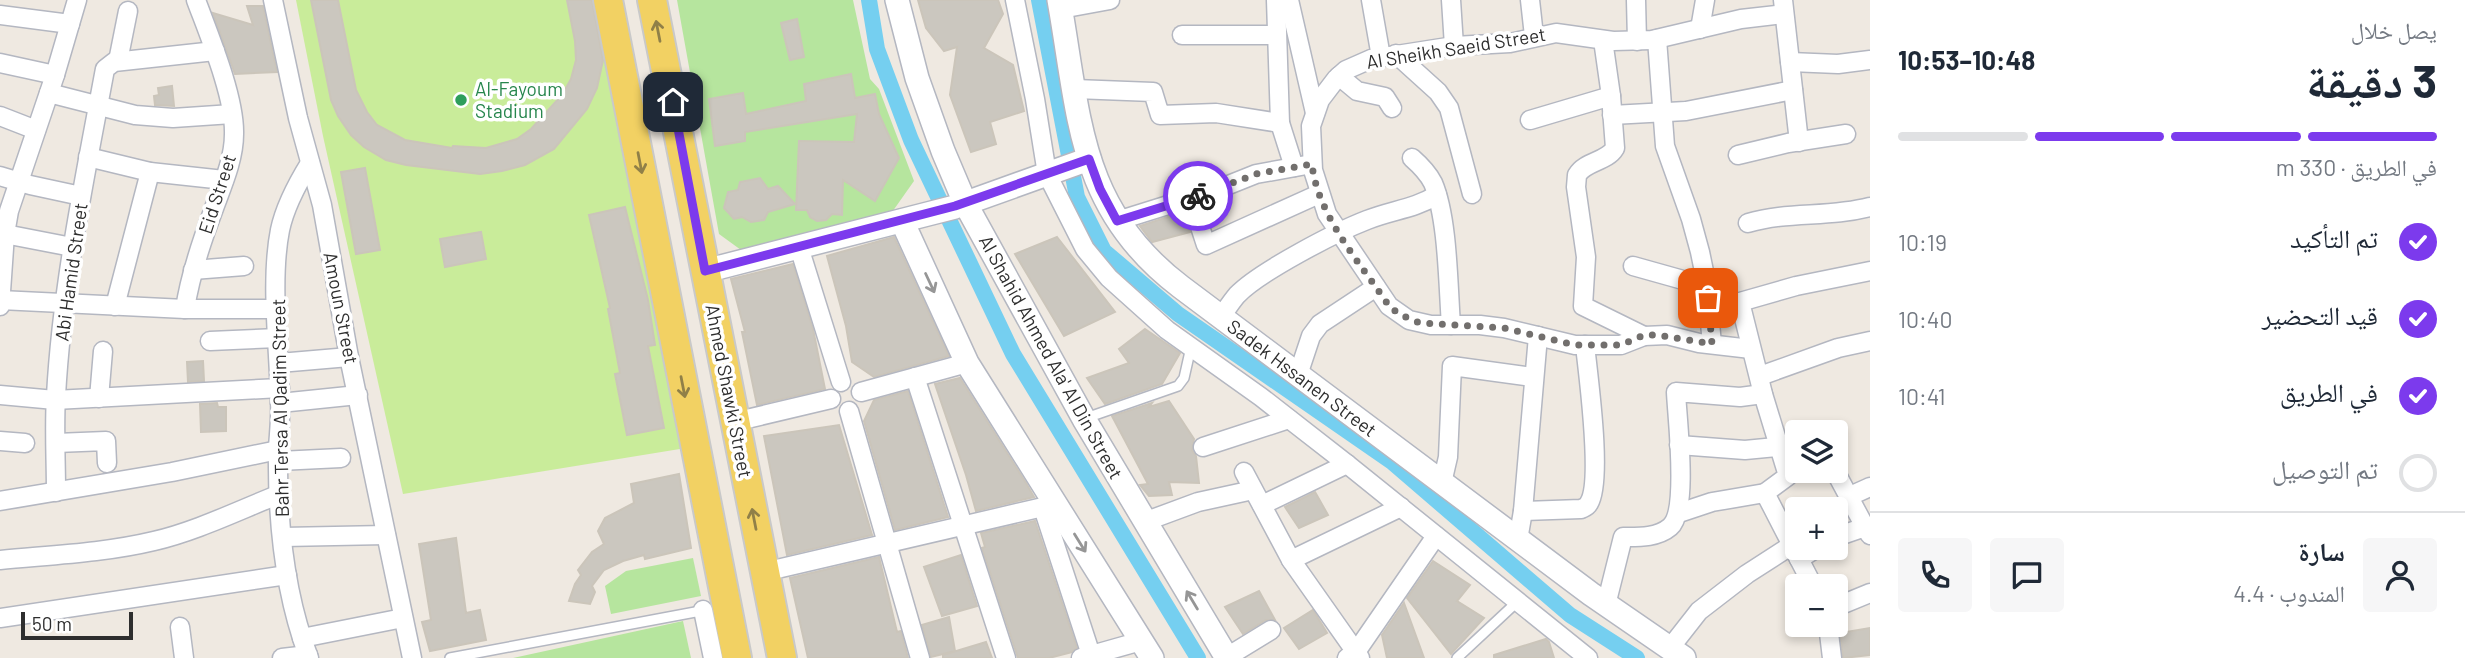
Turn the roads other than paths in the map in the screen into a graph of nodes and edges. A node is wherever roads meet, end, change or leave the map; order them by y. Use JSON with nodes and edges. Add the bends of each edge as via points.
{"nodes":[{"id":1,"x":77,"y":0,"type":"edge"},
{"id":2,"x":196,"y":0,"type":"edge"},
{"id":3,"x":273,"y":0,"type":"edge"},
{"id":4,"x":608,"y":0,"type":"edge"},
{"id":5,"x":652,"y":0,"type":"edge"},
{"id":6,"x":897,"y":0,"type":"edge"},
{"id":7,"x":1015,"y":0,"type":"edge"},
{"id":8,"x":1110,"y":0,"type":"edge"},
{"id":9,"x":1276,"y":0,"type":"edge"},
{"id":10,"x":1289,"y":0,"type":"edge"},
{"id":11,"x":1371,"y":0,"type":"edge"},
{"id":12,"x":1451,"y":0,"type":"edge"},
{"id":13,"x":1530,"y":0,"type":"edge"},
{"id":14,"x":1636,"y":0,"type":"edge"},
{"id":15,"x":1706,"y":0,"type":"edge"},
{"id":16,"x":1060,"y":5,"type":"edge"},
{"id":17,"x":1783,"y":7,"type":"edge"},
{"id":18,"x":128,"y":11,"type":"dead end"},
{"id":19,"x":0,"y":15,"type":"edge"},
{"id":20,"x":70,"y":24,"type":"junction"},
{"id":21,"x":1700,"y":29,"type":"junction"},
{"id":22,"x":1181,"y":35,"type":"dead end"},
{"id":23,"x":1277,"y":35,"type":"junction"},
{"id":24,"x":1534,"y":36,"type":"junction"},
{"id":25,"x":1657,"y":39,"type":"junction"},
{"id":26,"x":1603,"y":40,"type":"junction"},
{"id":27,"x":1637,"y":41,"type":"junction"},
{"id":28,"x":1454,"y":46,"type":"junction"},
{"id":29,"x":215,"y":51,"type":"junction"},
{"id":30,"x":1388,"y":55,"type":"junction"},
{"id":31,"x":1870,"y":60,"type":"edge"},
{"id":32,"x":118,"y":61,"type":"junction"},
{"id":33,"x":1790,"y":62,"type":"junction"},
{"id":34,"x":0,"y":63,"type":"edge"},
{"id":35,"x":55,"y":75,"type":"junction"},
{"id":36,"x":1339,"y":76,"type":"junction"},
{"id":37,"x":1075,"y":89,"type":"junction"},
{"id":38,"x":1793,"y":90,"type":"junction"},
{"id":39,"x":49,"y":93,"type":"junction"},
{"id":40,"x":1611,"y":96,"type":"junction"},
{"id":41,"x":98,"y":107,"type":"junction"},
{"id":42,"x":1392,"y":108,"type":"dead end"},
{"id":43,"x":1661,"y":112,"type":"junction"},
{"id":44,"x":1315,"y":113,"type":"junction"},
{"id":45,"x":232,"y":114,"type":"junction"},
{"id":46,"x":1612,"y":115,"type":"junction"},
{"id":47,"x":0,"y":116,"type":"edge"},
{"id":48,"x":1530,"y":120,"type":"dead end"},
{"id":49,"x":1280,"y":122,"type":"junction"},
{"id":50,"x":36,"y":131,"type":"junction"},
{"id":51,"x":1846,"y":134,"type":"dead end"},
{"id":52,"x":1798,"y":142,"type":"junction"},
{"id":53,"x":1738,"y":155,"type":"dead end"},
{"id":54,"x":88,"y":156,"type":"junction"},
{"id":55,"x":1412,"y":158,"type":"dead end"},
{"id":56,"x":1085,"y":161,"type":"junction"},
{"id":57,"x":310,"y":163,"type":"junction"},
{"id":58,"x":1312,"y":164,"type":"junction"},
{"id":59,"x":1294,"y":167,"type":"junction"},
{"id":60,"x":150,"y":172,"type":"junction"},
{"id":61,"x":1053,"y":172,"type":"junction"},
{"id":62,"x":9,"y":179,"type":"edge"},
{"id":63,"x":224,"y":180,"type":"junction"},
{"id":64,"x":1319,"y":194,"type":"junction"},
{"id":65,"x":1472,"y":194,"type":"dead end"},
{"id":66,"x":1437,"y":195,"type":"junction"},
{"id":67,"x":81,"y":196,"type":"junction"},
{"id":68,"x":1191,"y":199,"type":"junction"},
{"id":69,"x":960,"y":205,"type":"junction"},
{"id":70,"x":1870,"y":207,"type":"edge"},
{"id":71,"x":906,"y":219,"type":"junction"},
{"id":72,"x":1117,"y":221,"type":"junction"},
{"id":73,"x":1748,"y":223,"type":"dead end"},
{"id":74,"x":1340,"y":232,"type":"junction"},
{"id":75,"x":2,"y":233,"type":"edge"},
{"id":76,"x":72,"y":247,"type":"junction"},
{"id":77,"x":799,"y":247,"type":"junction"},
{"id":78,"x":244,"y":266,"type":"dead end"},
{"id":79,"x":1633,"y":266,"type":"dead end"},
{"id":80,"x":193,"y":270,"type":"junction"},
{"id":81,"x":705,"y":271,"type":"junction"},
{"id":82,"x":1870,"y":271,"type":"edge"},
{"id":83,"x":1706,"y":281,"type":"junction"},
{"id":84,"x":1376,"y":287,"type":"junction"},
{"id":85,"x":0,"y":300,"type":"edge"},
{"id":86,"x":64,"y":303,"type":"junction"},
{"id":87,"x":0,"y":306,"type":"edge"},
{"id":88,"x":115,"y":306,"type":"junction"},
{"id":89,"x":185,"y":309,"type":"junction"},
{"id":90,"x":277,"y":309,"type":"junction"},
{"id":91,"x":1221,"y":317,"type":"junction"},
{"id":92,"x":1451,"y":325,"type":"junction"},
{"id":93,"x":1538,"y":335,"type":"junction"},
{"id":94,"x":1644,"y":335,"type":"junction"},
{"id":95,"x":278,"y":338,"type":"junction"},
{"id":96,"x":210,"y":341,"type":"dead end"},
{"id":97,"x":1870,"y":341,"type":"edge"},
{"id":98,"x":1712,"y":344,"type":"junction"},
{"id":99,"x":1585,"y":345,"type":"junction"},
{"id":100,"x":1191,"y":347,"type":"junction"},
{"id":101,"x":1751,"y":349,"type":"junction"},
{"id":102,"x":103,"y":351,"type":"dead end"},
{"id":103,"x":349,"y":357,"type":"junction"},
{"id":104,"x":967,"y":362,"type":"junction"},
{"id":105,"x":279,"y":363,"type":"junction"},
{"id":106,"x":1298,"y":375,"type":"junction"},
{"id":107,"x":915,"y":377,"type":"junction"},
{"id":108,"x":1533,"y":377,"type":"junction"},
{"id":109,"x":841,"y":382,"type":"junction"},
{"id":110,"x":1761,"y":385,"type":"junction"},
{"id":111,"x":861,"y":392,"type":"junction"},
{"id":112,"x":358,"y":395,"type":"junction"},
{"id":113,"x":0,"y":396,"type":"edge"},
{"id":114,"x":280,"y":396,"type":"junction"},
{"id":115,"x":99,"y":398,"type":"junction"},
{"id":116,"x":55,"y":400,"type":"junction"},
{"id":117,"x":831,"y":400,"type":"junction"},
{"id":118,"x":849,"y":411,"type":"junction"},
{"id":119,"x":1084,"y":419,"type":"junction"},
{"id":120,"x":1289,"y":419,"type":"junction"},
{"id":121,"x":734,"y":422,"type":"junction"},
{"id":122,"x":1785,"y":439,"type":"edge"},
{"id":123,"x":0,"y":441,"type":"edge"},
{"id":124,"x":25,"y":443,"type":"dead end"},
{"id":125,"x":56,"y":443,"type":"junction"},
{"id":126,"x":1679,"y":445,"type":"junction"},
{"id":127,"x":1785,"y":446,"type":"edge"},
{"id":128,"x":1203,"y":447,"type":"dead end"},
{"id":129,"x":279,"y":455,"type":"junction"},
{"id":130,"x":341,"y":458,"type":"dead end"},
{"id":131,"x":107,"y":463,"type":"dead end"},
{"id":132,"x":1347,"y":464,"type":"junction"},
{"id":133,"x":1244,"y":472,"type":"dead end"},
{"id":134,"x":1785,"y":478,"type":"edge"},
{"id":135,"x":1442,"y":483,"type":"junction"},
{"id":136,"x":1842,"y":483,"type":"edge"},
{"id":137,"x":1870,"y":487,"type":"edge"},
{"id":138,"x":56,"y":492,"type":"junction"},
{"id":139,"x":1766,"y":493,"type":"junction"},
{"id":140,"x":279,"y":494,"type":"junction"},
{"id":141,"x":1850,"y":496,"type":"junction"},
{"id":142,"x":1257,"y":497,"type":"junction"},
{"id":143,"x":0,"y":500,"type":"edge"},
{"id":144,"x":1050,"y":506,"type":"junction"},
{"id":145,"x":1401,"y":507,"type":"junction"},
{"id":146,"x":1523,"y":511,"type":"junction"},
{"id":147,"x":1679,"y":513,"type":"junction"},
{"id":148,"x":1144,"y":522,"type":"junction"},
{"id":149,"x":964,"y":527,"type":"junction"},
{"id":150,"x":1868,"y":529,"type":"edge"},
{"id":151,"x":1785,"y":532,"type":"edge"},
{"id":152,"x":1848,"y":534,"type":"edge"},
{"id":153,"x":386,"y":536,"type":"junction"},
{"id":154,"x":1436,"y":536,"type":"junction"},
{"id":155,"x":283,"y":537,"type":"junction"},
{"id":156,"x":1518,"y":540,"type":"junction"},
{"id":157,"x":889,"y":544,"type":"junction"},
{"id":158,"x":1785,"y":557,"type":"edge"},
{"id":159,"x":0,"y":560,"type":"edge"},
{"id":160,"x":1291,"y":561,"type":"junction"},
{"id":161,"x":764,"y":572,"type":"junction"},
{"id":162,"x":288,"y":575,"type":"junction"},
{"id":163,"x":1870,"y":593,"type":"edge"},
{"id":164,"x":1517,"y":602,"type":"junction"},
{"id":165,"x":1848,"y":602,"type":"edge"},
{"id":166,"x":1606,"y":605,"type":"junction"},
{"id":167,"x":715,"y":608,"type":"junction"},
{"id":168,"x":0,"y":618,"type":"edge"},
{"id":169,"x":403,"y":618,"type":"junction"},
{"id":170,"x":775,"y":624,"type":"junction"},
{"id":171,"x":180,"y":627,"type":"dead end"},
{"id":172,"x":1271,"y":630,"type":"dead end"},
{"id":173,"x":1829,"y":637,"type":"edge"},
{"id":174,"x":306,"y":650,"type":"edge"},
{"id":175,"x":1147,"y":650,"type":"edge"},
{"id":176,"x":1677,"y":653,"type":"edge"},
{"id":177,"x":1354,"y":656,"type":"edge"},
{"id":178,"x":1088,"y":657,"type":"edge"},
{"id":179,"x":1227,"y":657,"type":"edge"},
{"id":180,"x":1580,"y":657,"type":"edge"},
{"id":181,"x":184,"y":658,"type":"edge"},
{"id":182,"x":282,"y":658,"type":"edge"},
{"id":183,"x":412,"y":658,"type":"edge"},
{"id":184,"x":450,"y":658,"type":"edge"},
{"id":185,"x":713,"y":658,"type":"edge"},
{"id":186,"x":737,"y":658,"type":"edge"},
{"id":187,"x":771,"y":658,"type":"edge"},
{"id":188,"x":782,"y":658,"type":"edge"},
{"id":189,"x":919,"y":658,"type":"edge"},
{"id":190,"x":1006,"y":658,"type":"edge"},
{"id":191,"x":1457,"y":658,"type":"edge"},
{"id":192,"x":1832,"y":658,"type":"edge"}],
"edges":[{"from":1,"to":20,"type":"street"},
{"from":2,"to":29,"type":"street","name":"Eid Street"},
{"from":3,"to":57,"type":"street","name":"Amoun Street"},
{"from":4,"to":167,"type":"main road","one_way":true},
{"from":81,"to":5,"type":"main road","name":"Ahmed Shawki Street","one_way":true},
{"from":6,"to":69,"type":"street","name":"Al Shahid Ahmed Ala' Al Din Street","via":[[917,78]]},
{"from":7,"to":61,"type":"street"},
{"from":8,"to":16,"type":"street"},
{"from":9,"to":23,"type":"street"},
{"from":10,"to":44,"type":"street"},
{"from":11,"to":30,"type":"street"},
{"from":12,"to":28,"type":"street"},
{"from":13,"to":24,"type":"street"},
{"from":14,"to":27,"type":"street"},
{"from":15,"to":21,"type":"street"},
{"from":16,"to":37,"type":"street","name":"Sadek Hssanen Street"},
{"from":17,"to":21,"type":"street","name":"Al Sheikh Saeid Street"},
{"from":17,"to":33,"type":"street"},
{"from":18,"to":32,"type":"street"},
{"from":19,"to":20,"type":"street"},
{"from":20,"to":35,"type":"street"},
{"from":21,"to":25,"type":"street","name":"Al Sheikh Saeid Street"},
{"from":22,"to":23,"type":"street"},
{"from":23,"to":49,"type":"street"},
{"from":24,"to":26,"type":"street","name":"Al Sheikh Saeid Street","via":[[1566,33]]},
{"from":24,"to":28,"type":"street","name":"Al Sheikh Saeid Street","via":[[1510,43]]},
{"from":25,"to":27,"type":"street","name":"Al Sheikh Saeid Street"},
{"from":25,"to":43,"type":"street"},
{"from":26,"to":27,"type":"street","name":"Al Sheikh Saeid Street"},
{"from":26,"to":40,"type":"street"},
{"from":28,"to":30,"type":"street","name":"Al Sheikh Saeid Street"},
{"from":29,"to":32,"type":"street"},
{"from":29,"to":45,"type":"street","name":"Eid Street"},
{"from":30,"to":36,"type":"street","name":"Al Sheikh Saeid Street","via":[[1358,64]]},
{"from":30,"to":65,"type":"street","via":[[1438,92],[1449,108]]},
{"from":31,"to":33,"type":"street"},
{"from":32,"to":41,"type":"street","name":"Abi Hamid Street","via":[[105,69]]},
{"from":33,"to":38,"type":"street"},
{"from":34,"to":35,"type":"street"},
{"from":35,"to":39,"type":"street"},
{"from":36,"to":42,"type":"street","via":[[1357,91],[1385,97]]},
{"from":36,"to":44,"type":"street","name":"Al Sheikh Saeid Street"},
{"from":37,"to":49,"type":"street","via":[[1153,92],[1160,115],[1216,113]]},
{"from":37,"to":56,"type":"street","name":"Sadek Hssanen Street"},
{"from":38,"to":43,"type":"street"},
{"from":38,"to":52,"type":"street"},
{"from":39,"to":41,"type":"street"},
{"from":39,"to":50,"type":"street"},
{"from":40,"to":46,"type":"street"},
{"from":40,"to":48,"type":"street"},
{"from":41,"to":45,"type":"street","via":[[154,117]]},
{"from":41,"to":54,"type":"street","name":"Abi Hamid Street"},
{"from":43,"to":46,"type":"street"},
{"from":43,"to":83,"type":"street","via":[[1670,162],[1691,219]]},
{"from":44,"to":58,"type":"street","name":"Al Sheikh Saeid Street"},
{"from":45,"to":63,"type":"street","name":"Eid Street","via":[[234,142]]},
{"from":46,"to":94,"type":"street","via":[[1613,151],[1577,175],[1586,257],[1583,306]]},
{"from":47,"to":50,"type":"street"},
{"from":49,"to":59,"type":"street"},
{"from":50,"to":62,"type":"street"},
{"from":51,"to":52,"type":"street"},
{"from":52,"to":53,"type":"street"},
{"from":54,"to":60,"type":"street"},
{"from":54,"to":67,"type":"street","name":"Abi Hamid Street"},
{"from":55,"to":66,"type":"street","via":[[1432,180]]},
{"from":56,"to":61,"type":"street"},
{"from":56,"to":72,"type":"street","name":"Sadek Hssanen Street"},
{"from":57,"to":90,"type":"street","name":"Bahr Tersa Al Qadim Street","via":[[280,230]]},
{"from":57,"to":103,"type":"street","name":"Amoun Street"},
{"from":58,"to":59,"type":"street"},
{"from":58,"to":64,"type":"street","name":"Al Sheikh Saeid Street"},
{"from":59,"to":68,"type":"street","via":[[1256,174]]},
{"from":60,"to":63,"type":"street"},
{"from":60,"to":88,"type":"street"},
{"from":61,"to":69,"type":"street"},
{"from":61,"to":100,"type":"street","via":[[1085,249],[1109,278]]},
{"from":62,"to":67,"type":"street"},
{"from":62,"to":75,"type":"street"},
{"from":63,"to":80,"type":"street","name":"Eid Street"},
{"from":64,"to":68,"type":"street","via":[[1206,244]]},
{"from":64,"to":74,"type":"street","name":"Al Sheikh Saeid Street"},
{"from":66,"to":74,"type":"street"},
{"from":66,"to":92,"type":"street","via":[[1446,243]]},
{"from":67,"to":76,"type":"street","name":"Abi Hamid Street"},
{"from":68,"to":72,"type":"street"},
{"from":69,"to":71,"type":"street"},
{"from":69,"to":119,"type":"street","name":"Al Shahid Ahmed Ala' Al Din Street"},
{"from":70,"to":73,"type":"street"},
{"from":71,"to":77,"type":"street"},
{"from":71,"to":104,"type":"street","one_way":true},
{"from":72,"to":91,"type":"street","name":"Sadek Hssanen Street","via":[[1147,259]]},
{"from":74,"to":84,"type":"street","name":"Al Sheikh Saeid Street"},
{"from":74,"to":91,"type":"street","via":[[1252,282]]},
{"from":75,"to":76,"type":"street"},
{"from":75,"to":85,"type":"street"},
{"from":76,"to":86,"type":"street","name":"Abi Hamid Street"},
{"from":77,"to":81,"type":"street"},
{"from":77,"to":109,"type":"street"},
{"from":78,"to":80,"type":"street"},
{"from":79,"to":83,"type":"street","via":[[1683,280]]},
{"from":80,"to":89,"type":"street","name":"Eid Street"},
{"from":81,"to":121,"type":"main road","name":"Ahmed Shawki Street"},
{"from":82,"to":101,"type":"street","via":[[1740,302]]},
{"from":83,"to":98,"type":"street"},
{"from":84,"to":92,"type":"street","name":"Al Sheikh Saeid Street","via":[[1389,306],[1409,320]]},
{"from":84,"to":106,"type":"street","via":[[1320,324],[1311,336]]},
{"from":85,"to":86,"type":"street"},
{"from":85,"to":87,"type":"street"},
{"from":86,"to":88,"type":"street"},
{"from":86,"to":116,"type":"street","name":"Abi Hamid Street"},
{"from":88,"to":89,"type":"street"},
{"from":89,"to":90,"type":"street"},
{"from":90,"to":95,"type":"street","name":"Bahr Tersa Al Qadim Street"},
{"from":91,"to":106,"type":"street","name":"Sadek Hssanen Street"},
{"from":92,"to":93,"type":"street","name":"Al Sheikh Saeid Street"},
{"from":93,"to":99,"type":"street","name":"Al Sheikh Saeid Street"},
{"from":93,"to":108,"type":"street"},
{"from":94,"to":98,"type":"street","name":"Al Sheikh Saeid Street"},
{"from":94,"to":99,"type":"street","name":"Al Sheikh Saeid Street","via":[[1621,345]]},
{"from":95,"to":96,"type":"street"},
{"from":95,"to":105,"type":"street","name":"Bahr Tersa Al Qadim Street"},
{"from":97,"to":110,"type":"street","via":[[1831,350]]},
{"from":98,"to":101,"type":"street","name":"Al Sheikh Saeid Street"},
{"from":99,"to":146,"type":"street","via":[[1594,434],[1591,500],[1581,509]]},
{"from":100,"to":119,"type":"lane","via":[[1178,386]]},
{"from":100,"to":120,"type":"street"},
{"from":101,"to":110,"type":"street"},
{"from":102,"to":115,"type":"street"},
{"from":103,"to":105,"type":"street"},
{"from":103,"to":112,"type":"street","name":"Amoun Street"},
{"from":104,"to":107,"type":"street"},
{"from":104,"to":144,"type":"street"},
{"from":105,"to":114,"type":"street","name":"Bahr Tersa Al Qadim Street"},
{"from":106,"to":135,"type":"street","name":"Sadek Hssanen Street"},
{"from":107,"to":111,"type":"street"},
{"from":107,"to":149,"type":"street"},
{"from":108,"to":135,"type":"street","via":[[1452,366],[1448,457]]},
{"from":108,"to":146,"type":"street"},
{"from":109,"to":111,"type":"street","via":[[851,381]]},
{"from":109,"to":117,"type":"street"},
{"from":110,"to":122,"type":"street"},
{"from":110,"to":126,"type":"street","via":[[1727,396],[1675,392]]},
{"from":111,"to":118,"type":"street","via":[[858,406]]},
{"from":112,"to":114,"type":"street"},
{"from":112,"to":153,"type":"street","name":"Amoun Street"},
{"from":113,"to":116,"type":"street"},
{"from":114,"to":115,"type":"street"},
{"from":114,"to":129,"type":"street","name":"Bahr Tersa Al Qadim Street"},
{"from":115,"to":116,"type":"street"},
{"from":116,"to":125,"type":"street","name":"Abi Hamid Street"},
{"from":117,"to":118,"type":"street","via":[[840,410]]},
{"from":117,"to":121,"type":"street"},
{"from":118,"to":157,"type":"street"},
{"from":119,"to":148,"type":"street","name":"Al Shahid Ahmed Ala' Al Din Street"},
{"from":120,"to":128,"type":"street"},
{"from":120,"to":132,"type":"street"},
{"from":161,"to":121,"type":"main road","name":"Ahmed Shawki Street","one_way":true},
{"from":123,"to":124,"type":"street"},
{"from":125,"to":131,"type":"street","via":[[106,441]]},
{"from":125,"to":138,"type":"street","name":"Abi Hamid Street"},
{"from":126,"to":127,"type":"street","via":[[1745,450]]},
{"from":126,"to":147,"type":"street"},
{"from":129,"to":130,"type":"street"},
{"from":129,"to":138,"type":"street"},
{"from":129,"to":140,"type":"street","name":"Bahr Tersa Al Qadim Street"},
{"from":132,"to":142,"type":"street"},
{"from":132,"to":145,"type":"street"},
{"from":133,"to":142,"type":"street"},
{"from":134,"to":139,"type":"street"},
{"from":135,"to":156,"type":"street","name":"Sadek Hssanen Street"},
{"from":136,"to":141,"type":"street"},
{"from":137,"to":141,"type":"street"},
{"from":138,"to":143,"type":"street"},
{"from":139,"to":147,"type":"street"},
{"from":139,"to":151,"type":"street"},
{"from":140,"to":155,"type":"street","name":"Bahr Tersa Al Qadim Street"},
{"from":140,"to":159,"type":"street","via":[[157,541]]},
{"from":141,"to":150,"type":"street"},
{"from":142,"to":148,"type":"street","via":[[1198,502]]},
{"from":142,"to":160,"type":"street"},
{"from":144,"to":149,"type":"street"},
{"from":144,"to":175,"type":"street","one_way":true},
{"from":144,"to":178,"type":"street"},
{"from":145,"to":154,"type":"street"},
{"from":145,"to":160,"type":"street"},
{"from":146,"to":156,"type":"street"},
{"from":147,"to":166,"type":"street","via":[[1659,534],[1623,537]]},
{"from":179,"to":148,"type":"street","name":"Al Shahid Ahmed Ala' Al Din Street","one_way":true},
{"from":149,"to":157,"type":"street"},
{"from":149,"to":190,"type":"street"},
{"from":150,"to":152,"type":"street"},
{"from":153,"to":155,"type":"street"},
{"from":153,"to":169,"type":"street","name":"Amoun Street"},
{"from":154,"to":164,"type":"street"},
{"from":154,"to":177,"type":"street"},
{"from":155,"to":162,"type":"street","name":"Bahr Tersa Al Qadim Street"},
{"from":156,"to":166,"type":"street","name":"Sadek Hssanen Street"},
{"from":157,"to":161,"type":"street"},
{"from":157,"to":189,"type":"street"},
{"from":158,"to":176,"type":"street","via":[[1747,574],[1699,611]]},
{"from":160,"to":177,"type":"street"},
{"from":161,"to":170,"type":"main road","name":"Ahmed Shawki Street"},
{"from":162,"to":168,"type":"street"},
{"from":162,"to":174,"type":"street","name":"Bahr Tersa Al Qadim Street"},
{"from":163,"to":165,"type":"street"},
{"from":164,"to":180,"type":"street"},
{"from":164,"to":191,"type":"lane"},
{"from":166,"to":176,"type":"street","name":"Sadek Hssanen Street"},
{"from":167,"to":184,"type":"lane"},
{"from":167,"to":185,"type":"street"},
{"from":167,"to":186,"type":"main road"},
{"from":169,"to":174,"type":"street"},
{"from":169,"to":183,"type":"street","name":"Amoun Street"},
{"from":170,"to":187,"type":"main road"},
{"from":170,"to":188,"type":"main road","name":"Ahmed Shawki Street"},
{"from":171,"to":181,"type":"street"},
{"from":172,"to":179,"type":"street"},
{"from":173,"to":192,"type":"street"},
{"from":174,"to":182,"type":"street"},
{"from":175,"to":178,"type":"street"}]}
